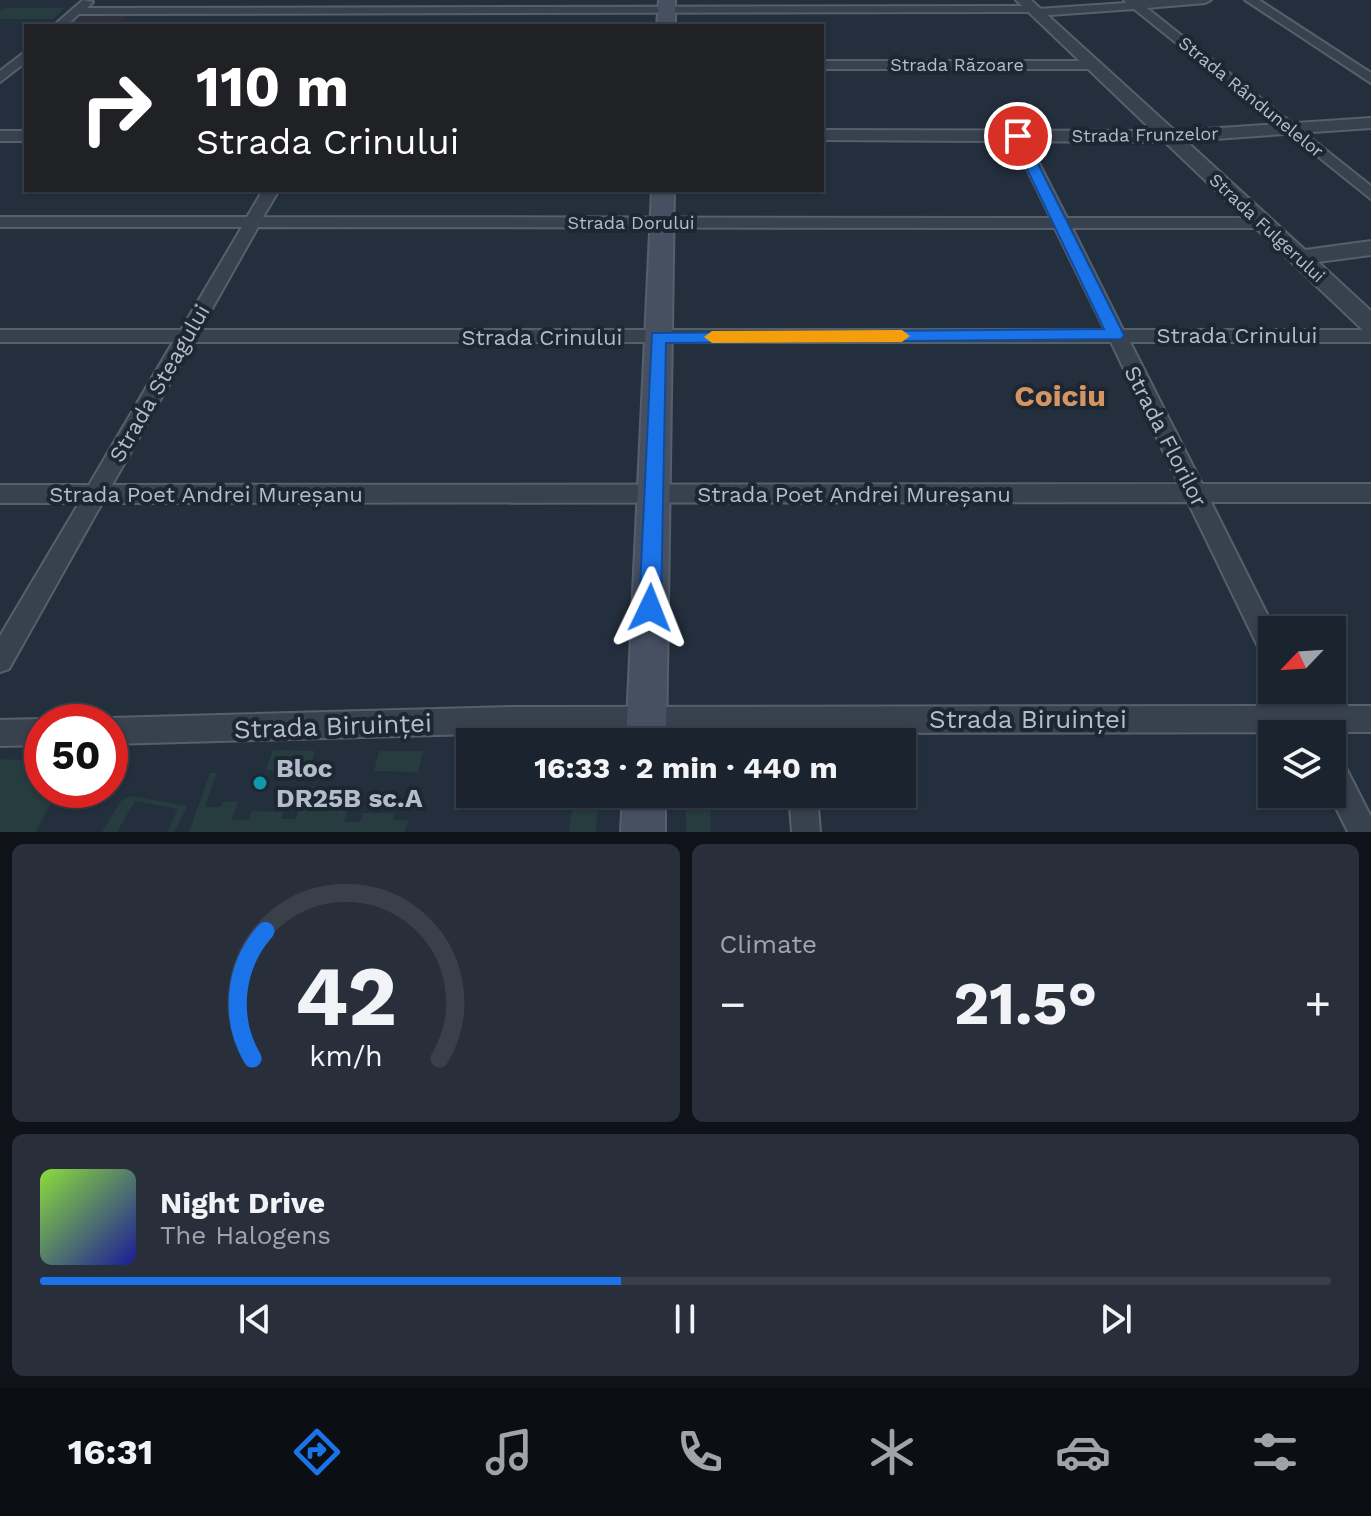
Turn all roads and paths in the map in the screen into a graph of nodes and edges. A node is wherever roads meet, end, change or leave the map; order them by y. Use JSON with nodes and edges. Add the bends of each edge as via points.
{"nodes":[{"id":1,"x":89,"y":0,"type":"edge"},
{"id":2,"x":193,"y":0,"type":"edge"},
{"id":3,"x":1205,"y":0,"type":"edge"},
{"id":4,"x":1251,"y":0,"type":"edge"},
{"id":5,"x":1134,"y":3,"type":"edge"},
{"id":6,"x":378,"y":5,"type":"edge"},
{"id":7,"x":1030,"y":7,"type":"edge"},
{"id":8,"x":76,"y":11,"type":"junction"},
{"id":9,"x":183,"y":11,"type":"junction"},
{"id":10,"x":666,"y":12,"type":"edge"},
{"id":11,"x":61,"y":24,"type":"edge"},
{"id":12,"x":171,"y":24,"type":"edge"},
{"id":13,"x":367,"y":24,"type":"edge"},
{"id":14,"x":824,"y":65,"type":"edge"},
{"id":15,"x":1092,"y":65,"type":"junction"},
{"id":16,"x":13,"y":67,"type":"edge"},
{"id":17,"x":0,"y":78,"type":"edge"},
{"id":18,"x":1371,"y":79,"type":"edge"},
{"id":19,"x":1371,"y":123,"type":"edge"},
{"id":20,"x":1291,"y":130,"type":"junction"},
{"id":21,"x":824,"y":135,"type":"edge"},
{"id":22,"x":0,"y":136,"type":"edge"},
{"id":23,"x":24,"y":136,"type":"edge"},
{"id":24,"x":1018,"y":136,"type":"junction"},
{"id":25,"x":1171,"y":137,"type":"junction"},
{"id":26,"x":270,"y":192,"type":"edge"},
{"id":27,"x":663,"y":192,"type":"edge"},
{"id":28,"x":1371,"y":194,"type":"edge"},
{"id":29,"x":0,"y":222,"type":"edge"},
{"id":30,"x":252,"y":222,"type":"junction"},
{"id":31,"x":1262,"y":223,"type":"junction"},
{"id":32,"x":662,"y":224,"type":"junction"},
{"id":33,"x":1060,"y":224,"type":"junction"},
{"id":34,"x":1371,"y":248,"type":"edge"},
{"id":35,"x":1299,"y":258,"type":"junction"},
{"id":36,"x":1371,"y":324,"type":"edge"},
{"id":37,"x":1116,"y":335,"type":"junction"},
{"id":38,"x":0,"y":336,"type":"edge"},
{"id":39,"x":1371,"y":336,"type":"edge"},
{"id":40,"x":186,"y":337,"type":"junction"},
{"id":41,"x":658,"y":337,"type":"junction"},
{"id":42,"x":1194,"y":491,"type":"junction"},
{"id":43,"x":1371,"y":493,"type":"edge"},
{"id":44,"x":0,"y":494,"type":"edge"},
{"id":45,"x":94,"y":494,"type":"junction"},
{"id":46,"x":653,"y":496,"type":"junction"},
{"id":47,"x":1258,"y":621,"type":"edge"},
{"id":48,"x":0,"y":660,"type":"edge"},
{"id":49,"x":1371,"y":719,"type":"edge"},
{"id":50,"x":1346,"y":722,"type":"edge"},
{"id":51,"x":1258,"y":727,"type":"edge"},
{"id":52,"x":646,"y":728,"type":"edge"},
{"id":53,"x":916,"y":730,"type":"edge"},
{"id":54,"x":128,"y":731,"type":"edge"},
{"id":55,"x":456,"y":731,"type":"edge"},
{"id":56,"x":24,"y":732,"type":"edge"},
{"id":57,"x":0,"y":733,"type":"edge"},
{"id":58,"x":1346,"y":798,"type":"edge"},
{"id":59,"x":644,"y":808,"type":"edge"},
{"id":60,"x":804,"y":808,"type":"edge"},
{"id":61,"x":643,"y":832,"type":"edge"},
{"id":62,"x":806,"y":832,"type":"edge"},
{"id":63,"x":1363,"y":832,"type":"edge"}],
"edges":[{"from":1,"to":8,"type":"street"},
{"from":2,"to":9,"type":"street"},
{"from":3,"to":5,"type":"street"},
{"from":4,"to":18,"type":"street"},
{"from":5,"to":7,"type":"street"},
{"from":5,"to":20,"type":"street","name":"Strada Rândunelelor"},
{"from":6,"to":9,"type":"street"},
{"from":6,"to":10,"type":"street"},
{"from":6,"to":13,"type":"street"},
{"from":7,"to":10,"type":"street"},
{"from":7,"to":15,"type":"street","name":"Strada Fulgerului"},
{"from":8,"to":9,"type":"street"},
{"from":8,"to":11,"type":"street"},
{"from":9,"to":12,"type":"street"},
{"from":14,"to":15,"type":"street","name":"Strada Răzoare"},
{"from":15,"to":25,"type":"street","name":"Strada Fulgerului"},
{"from":16,"to":17,"type":"street"},
{"from":19,"to":20,"type":"street","name":"Strada Frunzelor"},
{"from":20,"to":25,"type":"street","name":"Strada Frunzelor"},
{"from":20,"to":28,"type":"street","name":"Strada Rândunelelor"},
{"from":21,"to":24,"type":"street","name":"Strada Frunzelor"},
{"from":22,"to":23,"type":"street"},
{"from":24,"to":25,"type":"street","name":"Strada Frunzelor"},
{"from":24,"to":33,"type":"street","name":"Strada Florilor"},
{"from":25,"to":31,"type":"street","name":"Strada Fulgerului"},
{"from":26,"to":30,"type":"street","name":"Strada Steagului"},
{"from":27,"to":32,"type":"main road"},
{"from":29,"to":30,"type":"street","name":"Strada Dorului"},
{"from":30,"to":32,"type":"street","name":"Strada Dorului"},
{"from":30,"to":40,"type":"street","name":"Strada Steagului"},
{"from":31,"to":33,"type":"street","name":"Strada Dorului"},
{"from":31,"to":35,"type":"street","name":"Strada Fulgerului"},
{"from":32,"to":33,"type":"street","name":"Strada Dorului"},
{"from":32,"to":41,"type":"main road"},
{"from":33,"to":37,"type":"street","name":"Strada Florilor"},
{"from":34,"to":35,"type":"street"},
{"from":35,"to":36,"type":"street","name":"Strada Fulgerului"},
{"from":37,"to":39,"type":"street","name":"Strada Crinului"},
{"from":37,"to":41,"type":"street","name":"Strada Crinului"},
{"from":37,"to":42,"type":"street","name":"Strada Florilor"},
{"from":38,"to":40,"type":"street","name":"Strada Crinului"},
{"from":40,"to":41,"type":"street","name":"Strada Crinului"},
{"from":40,"to":45,"type":"street","name":"Strada Steagului"},
{"from":41,"to":46,"type":"main road"},
{"from":42,"to":43,"type":"street","name":"Strada Poet Andrei Mureșanu"},
{"from":42,"to":46,"type":"street","name":"Strada Poet Andrei Mureșanu"},
{"from":42,"to":47,"type":"street","name":"Strada Florilor"},
{"from":44,"to":45,"type":"street","name":"Strada Poet Andrei Mureșanu"},
{"from":45,"to":46,"type":"street","name":"Strada Poet Andrei Mureșanu"},
{"from":45,"to":48,"type":"street","name":"Strada Steagului"},
{"from":46,"to":52,"type":"main road"},
{"from":49,"to":50,"type":"street","name":"Strada Biruinței"},
{"from":51,"to":53,"type":"street","name":"Strada Biruinței"},
{"from":54,"to":55,"type":"street","name":"Strada Biruinței"},
{"from":56,"to":57,"type":"street"},
{"from":58,"to":63,"type":"street"},
{"from":59,"to":61,"type":"main road"},
{"from":60,"to":62,"type":"street"}]}
